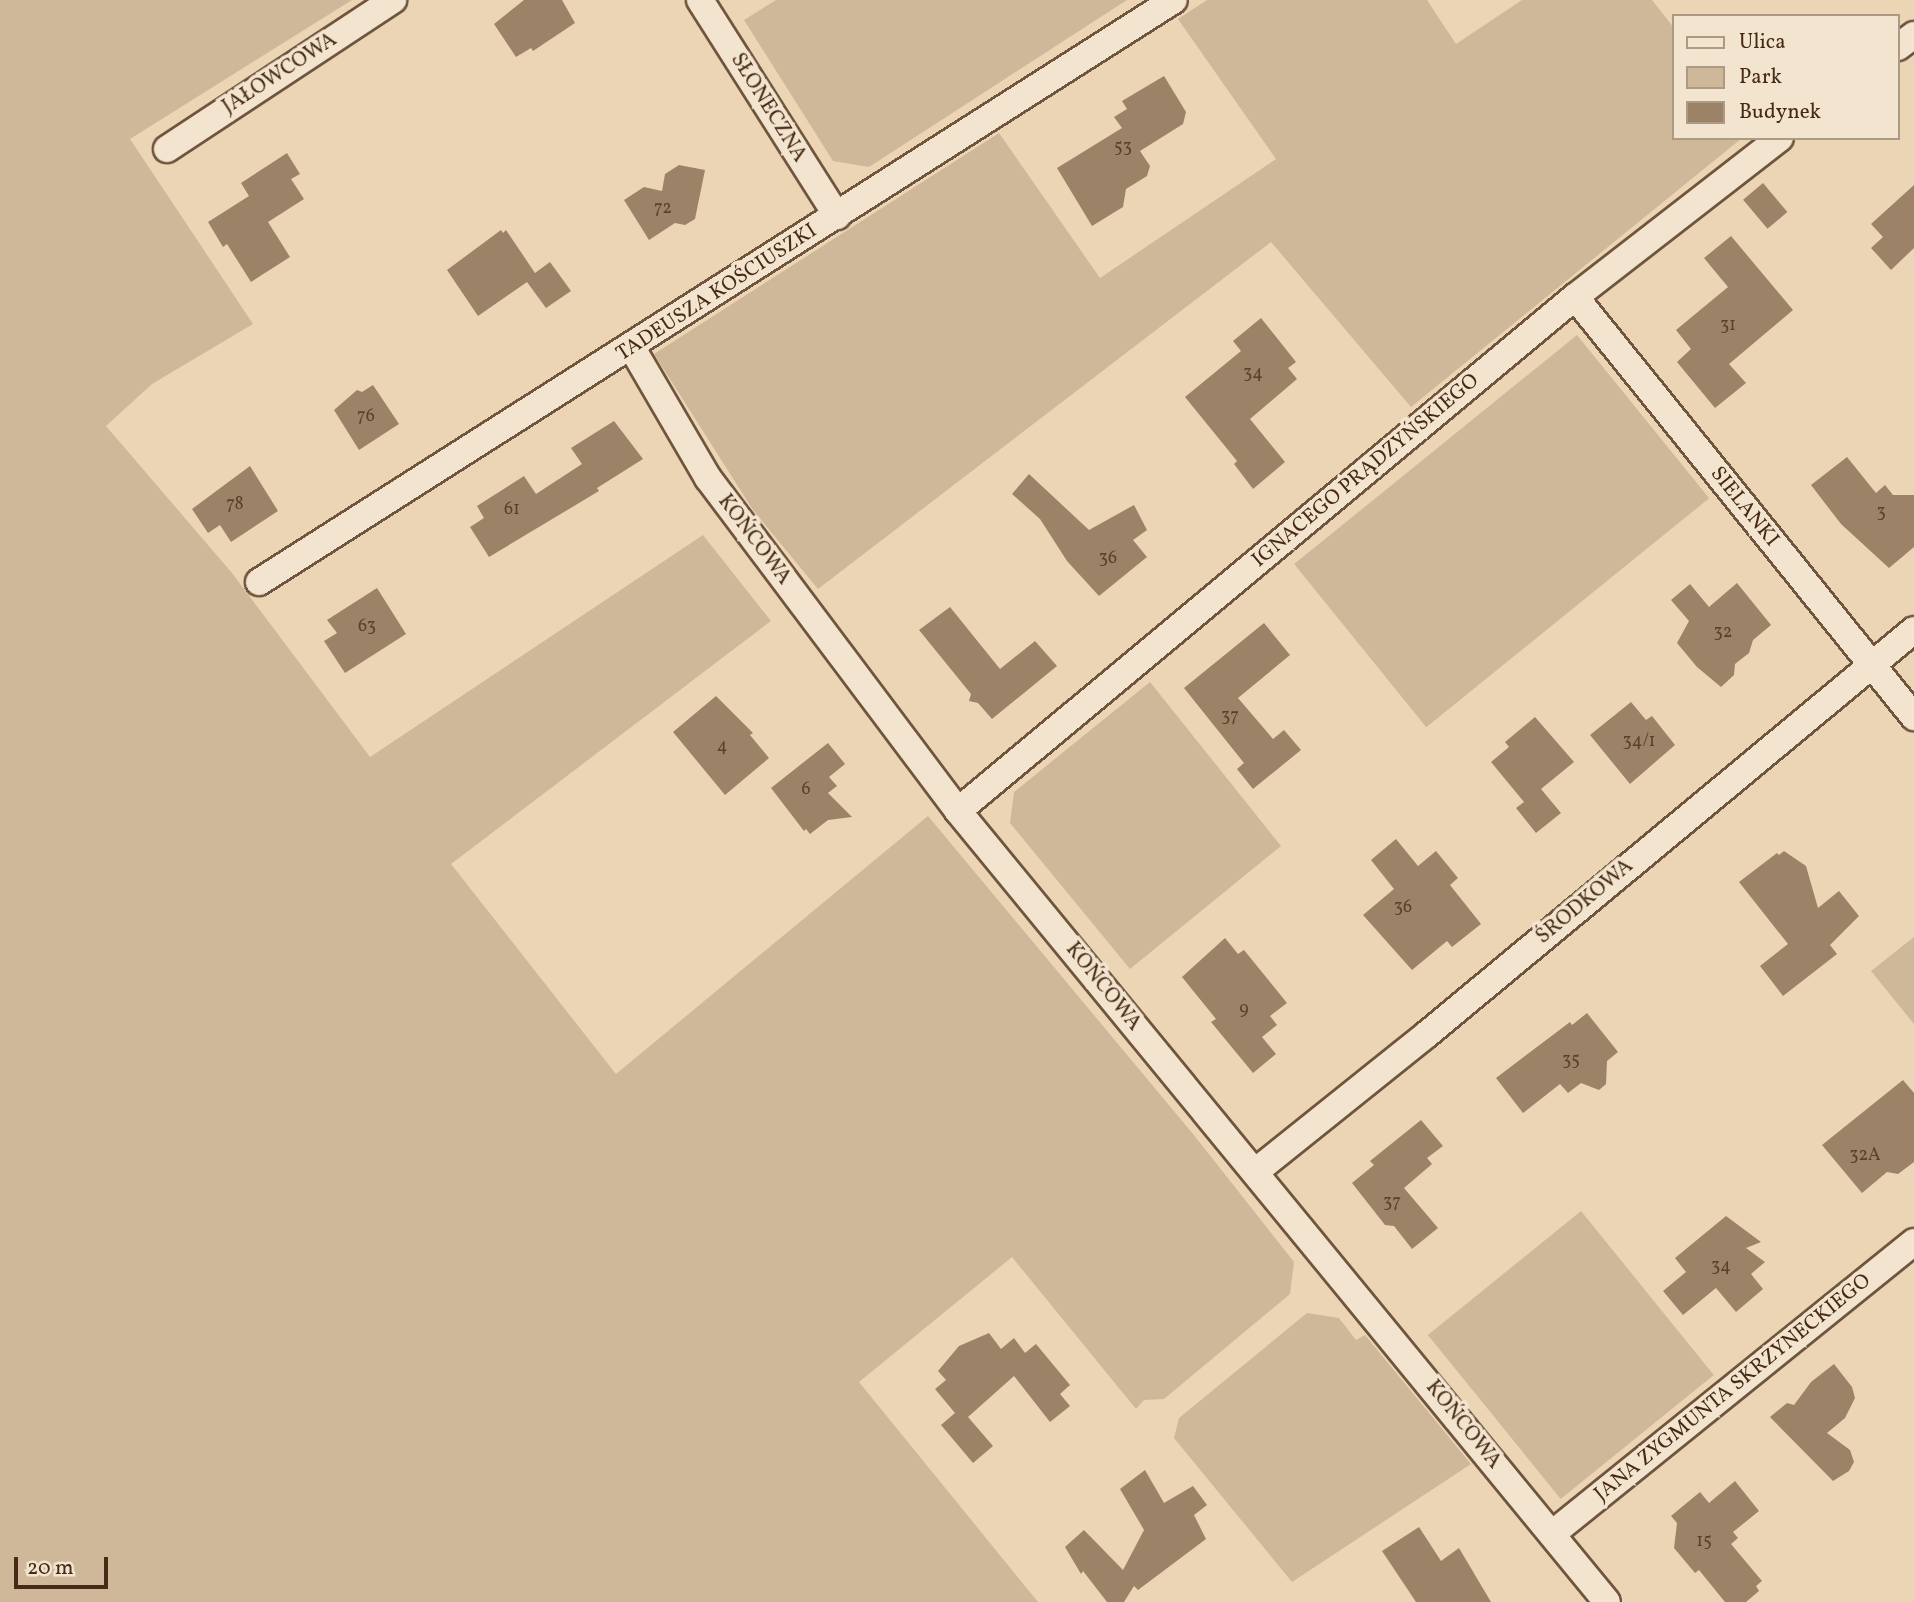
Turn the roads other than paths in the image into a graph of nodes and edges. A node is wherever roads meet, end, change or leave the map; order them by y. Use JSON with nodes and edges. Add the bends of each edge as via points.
{"nodes":[{"id":1,"x":393,"y":0,"type":"edge"},
{"id":2,"x":700,"y":0,"type":"edge"},
{"id":3,"x":1174,"y":0,"type":"edge"},
{"id":4,"x":1777,"y":140,"type":"edge"},
{"id":5,"x":167,"y":149,"type":"dead end"},
{"id":6,"x":837,"y":216,"type":"junction"},
{"id":7,"x":1575,"y":297,"type":"junction"},
{"id":8,"x":632,"y":348,"type":"junction"},
{"id":9,"x":259,"y":582,"type":"dead end"},
{"id":10,"x":1914,"y":630,"type":"edge"},
{"id":11,"x":1871,"y":664,"type":"junction"},
{"id":12,"x":1914,"y":717,"type":"edge"},
{"id":13,"x":958,"y":811,"type":"junction"},
{"id":14,"x":1255,"y":1172,"type":"junction"},
{"id":15,"x":1914,"y":1242,"type":"edge"},
{"id":16,"x":1552,"y":1534,"type":"junction"},
{"id":17,"x":1607,"y":1602,"type":"edge"}],
"edges":[{"from":1,"to":5,"type":"street","name":"JAŁOWCOWA"},
{"from":2,"to":6,"type":"street","name":"SŁONECZNA"},
{"from":3,"to":6,"type":"street","name":"TADEUSZA KOŚCIUSZKI"},
{"from":4,"to":7,"type":"street","name":"IGNACEGO PRĄDZYŃSKIEGO"},
{"from":6,"to":8,"type":"street","name":"TADEUSZA KOŚCIUSZKI"},
{"from":7,"to":11,"type":"street","name":"SIELANKI"},
{"from":7,"to":13,"type":"street","name":"IGNACEGO PRĄDZYŃSKIEGO"},
{"from":8,"to":9,"type":"street","name":"TADEUSZA KOŚCIUSZKI"},
{"from":8,"to":13,"type":"street","name":"KOŃCOWA","via":[[708,478]]},
{"from":10,"to":11,"type":"street","name":"ŚRODKOWA"},
{"from":11,"to":12,"type":"street","name":"SIELANKI"},
{"from":11,"to":14,"type":"street","name":"ŚRODKOWA"},
{"from":13,"to":14,"type":"street","name":"KOŃCOWA"},
{"from":14,"to":16,"type":"street","name":"KOŃCOWA"},
{"from":15,"to":16,"type":"street","name":"JANA ZYGMUNTA SKRZYNECKIEGO"},
{"from":16,"to":17,"type":"street","name":"KOŃCOWA"}]}
